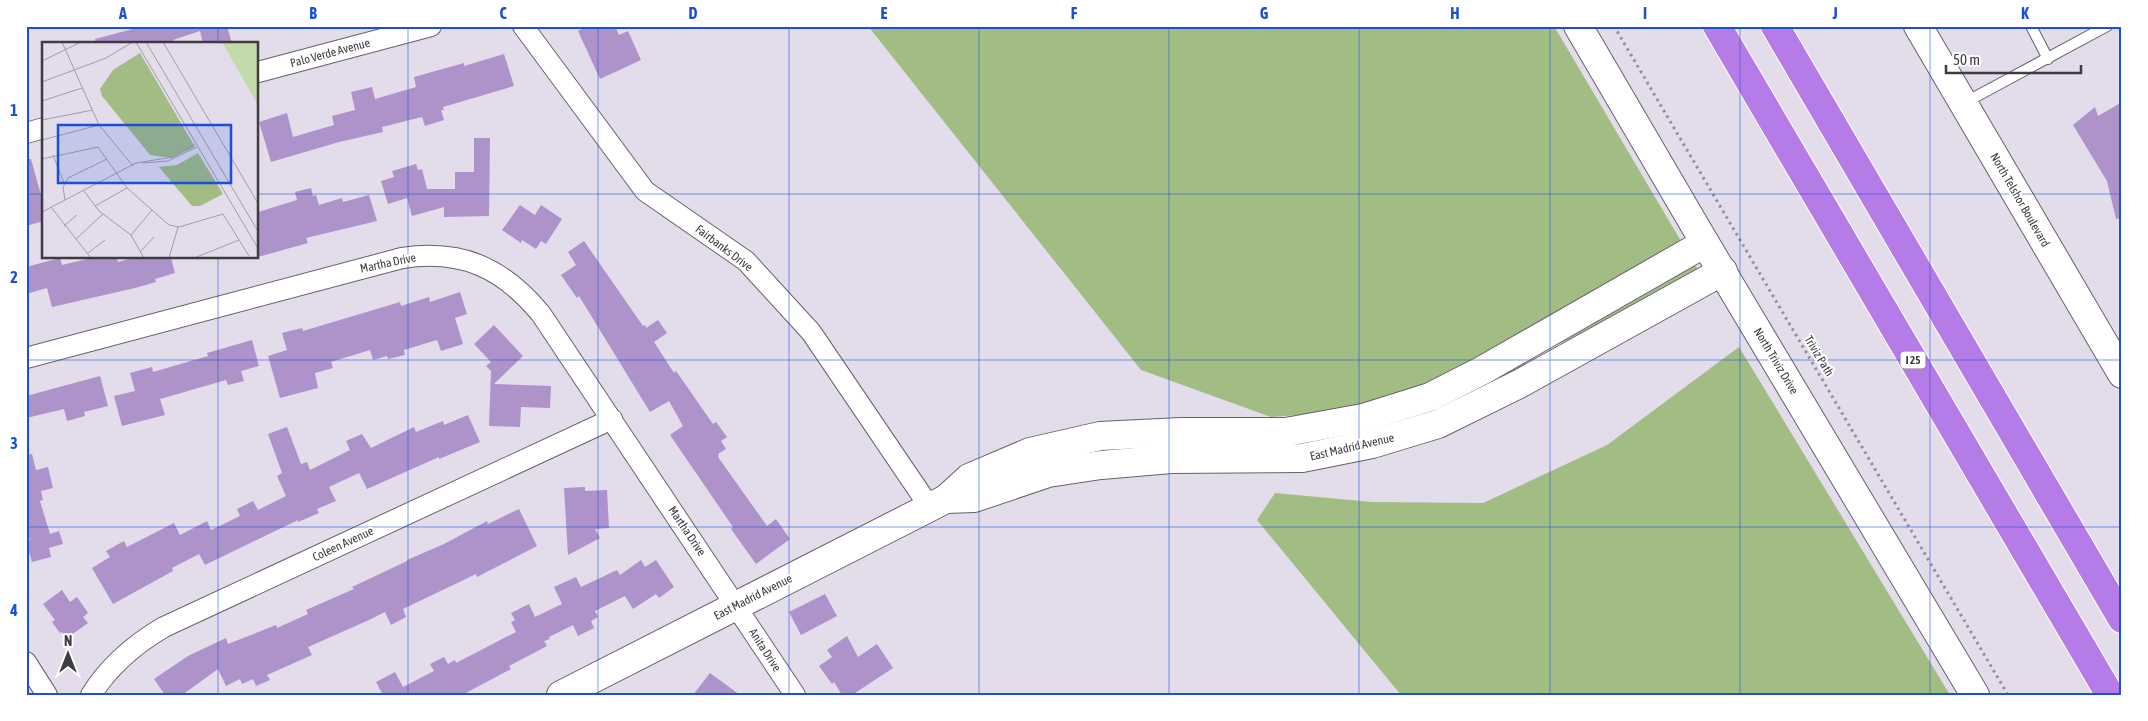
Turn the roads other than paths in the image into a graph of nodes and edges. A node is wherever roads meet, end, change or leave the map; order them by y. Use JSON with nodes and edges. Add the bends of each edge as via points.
{"nodes":[{"id":1,"x":431,"y":26,"type":"edge"},
{"id":2,"x":523,"y":26,"type":"edge"},
{"id":3,"x":1578,"y":26,"type":"edge"},
{"id":4,"x":1717,"y":26,"type":"edge"},
{"id":5,"x":1775,"y":26,"type":"edge"},
{"id":6,"x":1918,"y":26,"type":"edge"},
{"id":7,"x":2030,"y":26,"type":"edge"},
{"id":8,"x":2107,"y":26,"type":"edge"},
{"id":9,"x":2048,"y":59,"type":"junction"},
{"id":10,"x":259,"y":72,"type":"edge"},
{"id":11,"x":1963,"y":103,"type":"junction"},
{"id":12,"x":42,"y":129,"type":"edge"},
{"id":13,"x":26,"y":133,"type":"edge"},
{"id":14,"x":1705,"y":243,"type":"junction"},
{"id":15,"x":1723,"y":271,"type":"junction"},
{"id":16,"x":26,"y":358,"type":"edge"},
{"id":17,"x":2122,"y":374,"type":"edge"},
{"id":18,"x":612,"y":419,"type":"junction"},
{"id":19,"x":937,"y":502,"type":"junction"},
{"id":20,"x":736,"y":606,"type":"junction"},
{"id":21,"x":2122,"y":619,"type":"edge"},
{"id":22,"x":26,"y":662,"type":"edge"},
{"id":23,"x":47,"y":695,"type":"edge"},
{"id":24,"x":91,"y":695,"type":"edge"},
{"id":25,"x":561,"y":695,"type":"edge"},
{"id":26,"x":795,"y":695,"type":"edge"},
{"id":27,"x":1975,"y":695,"type":"edge"},
{"id":28,"x":2110,"y":695,"type":"edge"}],
"edges":[{"from":1,"to":10,"type":"street","name":"Palo Verde Avenue"},
{"from":2,"to":19,"type":"street","name":"Fairbanks Drive","via":[[645,191],[746,262],[811,332]]},
{"from":3,"to":14,"type":"street","name":"North Triviz Drive"},
{"from":4,"to":28,"type":"highway","number":"I 25"},
{"from":5,"to":21,"type":"highway"},
{"from":6,"to":11,"type":"street","name":"North Telshor Boulevard"},
{"from":7,"to":9,"type":"lane"},
{"from":8,"to":9,"type":"lane"},
{"from":9,"to":11,"type":"lane"},
{"from":11,"to":17,"type":"street","name":"North Telshor Boulevard"},
{"from":12,"to":13,"type":"street"},
{"from":14,"to":15,"type":"street","name":"North Triviz Drive"},
{"from":14,"to":19,"type":"street","name":"East Madrid Avenue","via":[[1430,397],[1363,418],[1286,432],[1100,436],[1030,452],[969,478]]},
{"from":15,"to":19,"type":"street","name":"East Madrid Avenue","via":[[1513,387],[1438,424],[1372,444],[1302,458],[1171,460],[1101,465],[1048,473],[974,498]]},
{"from":15,"to":27,"type":"street","name":"North Triviz Drive"},
{"from":16,"to":18,"type":"street","name":"Martha Drive","via":[[389,260],[447,256],[476,263],[518,289],[541,314]]},
{"from":18,"to":20,"type":"street","name":"Martha Drive"},
{"from":18,"to":24,"type":"street","name":"Coleen Avenue","via":[[164,627],[128,652],[108,671]]},
{"from":19,"to":20,"type":"street","name":"East Madrid Avenue"},
{"from":20,"to":25,"type":"street","name":"East Madrid Avenue"},
{"from":20,"to":26,"type":"street","name":"Anita Drive"},
{"from":22,"to":23,"type":"street"}]}
